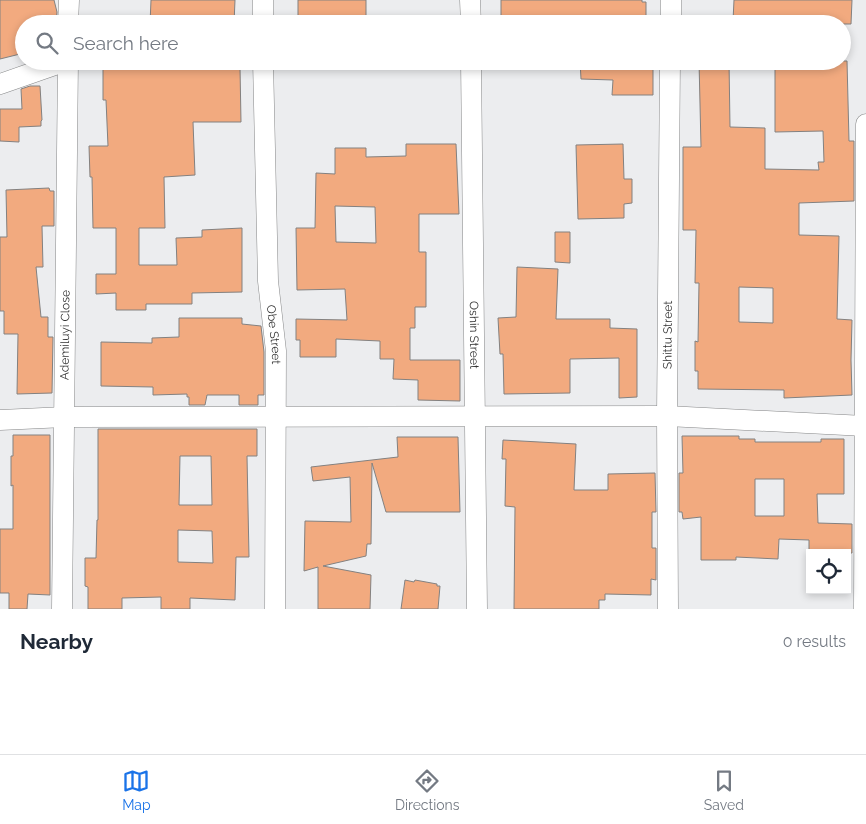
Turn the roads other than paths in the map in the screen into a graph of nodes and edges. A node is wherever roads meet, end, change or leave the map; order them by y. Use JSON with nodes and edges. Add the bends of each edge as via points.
{"nodes":[{"id":1,"x":68,"y":0,"type":"edge"},
{"id":2,"x":263,"y":0,"type":"edge"},
{"id":3,"x":470,"y":0,"type":"edge"},
{"id":4,"x":671,"y":0,"type":"edge"},
{"id":5,"x":68,"y":15,"type":"edge"},
{"id":6,"x":263,"y":15,"type":"edge"},
{"id":7,"x":471,"y":15,"type":"edge"},
{"id":8,"x":671,"y":15,"type":"edge"},
{"id":9,"x":41,"y":70,"type":"edge"},
{"id":10,"x":67,"y":70,"type":"edge"},
{"id":11,"x":263,"y":70,"type":"edge"},
{"id":12,"x":471,"y":70,"type":"edge"},
{"id":13,"x":670,"y":70,"type":"edge"},
{"id":14,"x":0,"y":84,"type":"edge"},
{"id":15,"x":866,"y":124,"type":"edge"},
{"id":16,"x":65,"y":416,"type":"junction"},
{"id":17,"x":474,"y":416,"type":"junction"},
{"id":18,"x":666,"y":416,"type":"junction"},
{"id":19,"x":276,"y":417,"type":"junction"},
{"id":20,"x":0,"y":420,"type":"edge"},
{"id":21,"x":865,"y":426,"type":"edge"},
{"id":22,"x":62,"y":609,"type":"edge"},
{"id":23,"x":275,"y":609,"type":"edge"},
{"id":24,"x":477,"y":609,"type":"edge"},
{"id":25,"x":668,"y":609,"type":"edge"},
{"id":26,"x":864,"y":609,"type":"edge"}],
"edges":[{"from":1,"to":5,"type":"street"},
{"from":2,"to":6,"type":"street"},
{"from":3,"to":7,"type":"street"},
{"from":4,"to":8,"type":"street"},
{"from":9,"to":14,"type":"street"},
{"from":10,"to":16,"type":"street","name":"Ademiluyi Close"},
{"from":11,"to":19,"type":"street","name":"Obe Street","via":[[268,280],[276,351]]},
{"from":12,"to":17,"type":"street","name":"Oshin Street"},
{"from":13,"to":18,"type":"street","name":"Shittu Street"},
{"from":15,"to":21,"type":"street"},
{"from":16,"to":19,"type":"street"},
{"from":16,"to":20,"type":"street"},
{"from":16,"to":22,"type":"street","name":"Ademiluyi Close"},
{"from":17,"to":18,"type":"street"},
{"from":17,"to":19,"type":"street"},
{"from":17,"to":24,"type":"street","name":"Oshin Street"},
{"from":18,"to":21,"type":"street"},
{"from":18,"to":25,"type":"street","name":"Shittu Street"},
{"from":19,"to":23,"type":"street","name":"Obe Street"},
{"from":21,"to":26,"type":"street"}]}
